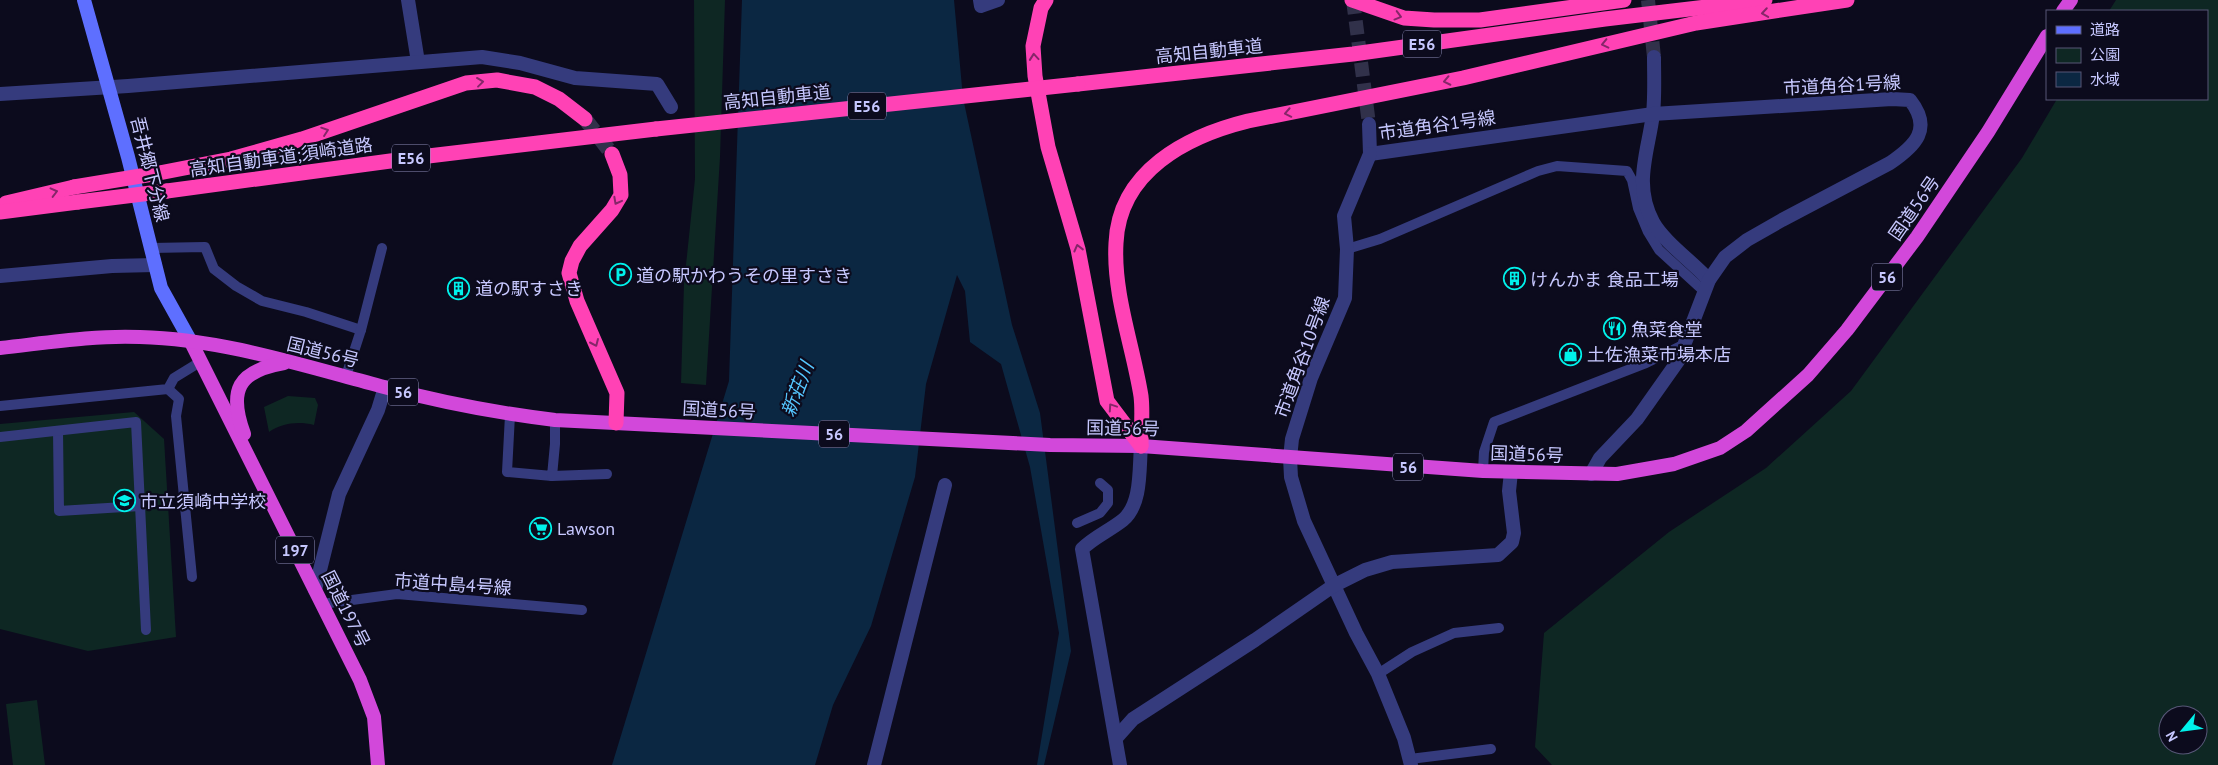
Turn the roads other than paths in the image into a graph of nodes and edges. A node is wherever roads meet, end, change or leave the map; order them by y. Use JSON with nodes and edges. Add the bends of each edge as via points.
{"nodes":[{"id":1,"x":84,"y":0,"type":"edge"},
{"id":2,"x":408,"y":0,"type":"edge"},
{"id":3,"x":998,"y":0,"type":"edge"},
{"id":4,"x":1046,"y":0,"type":"edge"},
{"id":5,"x":1352,"y":0,"type":"edge"},
{"id":6,"x":1624,"y":0,"type":"edge"},
{"id":7,"x":1758,"y":0,"type":"edge"},
{"id":8,"x":1847,"y":0,"type":"edge"},
{"id":9,"x":980,"y":3,"type":"edge"},
{"id":10,"x":2046,"y":38,"type":"edge"},
{"id":11,"x":1654,"y":57,"type":"tunnel mouth"},
{"id":12,"x":418,"y":62,"type":"junction"},
{"id":13,"x":109,"y":87,"type":"junction"},
{"id":14,"x":0,"y":94,"type":"edge"},
{"id":15,"x":671,"y":107,"type":"dead end"},
{"id":16,"x":1653,"y":114,"type":"junction"},
{"id":17,"x":585,"y":119,"type":"tunnel mouth"},
{"id":18,"x":1369,"y":124,"type":"tunnel mouth"},
{"id":19,"x":656,"y":129,"type":"joint"},
{"id":20,"x":612,"y":154,"type":"tunnel mouth"},
{"id":21,"x":1370,"y":154,"type":"junction"},
{"id":22,"x":0,"y":205,"type":"edge"},
{"id":23,"x":0,"y":212,"type":"edge"},
{"id":24,"x":151,"y":248,"type":"junction"},
{"id":25,"x":382,"y":248,"type":"dead end"},
{"id":26,"x":1347,"y":249,"type":"junction"},
{"id":27,"x":155,"y":265,"type":"junction"},
{"id":28,"x":0,"y":276,"type":"edge"},
{"id":29,"x":1707,"y":286,"type":"junction"},
{"id":30,"x":361,"y":330,"type":"junction"},
{"id":31,"x":191,"y":342,"type":"junction"},
{"id":32,"x":1686,"y":344,"type":"junction"},
{"id":33,"x":0,"y":348,"type":"edge"},
{"id":34,"x":200,"y":362,"type":"junction"},
{"id":35,"x":287,"y":362,"type":"junction"},
{"id":36,"x":346,"y":376,"type":"junction"},
{"id":37,"x":385,"y":388,"type":"junction"},
{"id":38,"x":168,"y":389,"type":"junction"},
{"id":39,"x":0,"y":406,"type":"edge"},
{"id":40,"x":510,"y":415,"type":"junction"},
{"id":41,"x":555,"y":420,"type":"junction"},
{"id":42,"x":617,"y":424,"type":"junction"},
{"id":43,"x":58,"y":431,"type":"junction"},
{"id":44,"x":0,"y":437,"type":"edge"},
{"id":45,"x":1141,"y":446,"type":"junction"},
{"id":46,"x":1290,"y":458,"type":"junction"},
{"id":47,"x":1483,"y":471,"type":"junction"},
{"id":48,"x":1511,"y":472,"type":"junction"},
{"id":49,"x":259,"y":474,"type":"junction"},
{"id":50,"x":606,"y":474,"type":"dead end"},
{"id":51,"x":1591,"y":474,"type":"junction"},
{"id":52,"x":552,"y":476,"type":"junction"},
{"id":53,"x":1100,"y":483,"type":"dead end"},
{"id":54,"x":945,"y":485,"type":"dead end"},
{"id":55,"x":140,"y":506,"type":"junction"},
{"id":56,"x":1077,"y":523,"type":"dead end"},
{"id":57,"x":192,"y":578,"type":"dead end"},
{"id":58,"x":1333,"y":586,"type":"junction"},
{"id":59,"x":315,"y":590,"type":"junction"},
{"id":60,"x":322,"y":604,"type":"junction"},
{"id":61,"x":582,"y":610,"type":"dead end"},
{"id":62,"x":1499,"y":628,"type":"dead end"},
{"id":63,"x":146,"y":630,"type":"dead end"},
{"id":64,"x":1378,"y":674,"type":"junction"},
{"id":65,"x":1116,"y":738,"type":"junction"},
{"id":66,"x":1491,"y":750,"type":"dead end"},
{"id":67,"x":1411,"y":762,"type":"edge"},
{"id":68,"x":378,"y":765,"type":"edge"},
{"id":69,"x":874,"y":765,"type":"edge"},
{"id":70,"x":1120,"y":765,"type":"edge"}],
"edges":[{"from":1,"to":13,"type":"main road","name":"吾井郷下分線"},
{"from":2,"to":12,"type":"street"},
{"from":3,"to":9,"type":"street"},
{"from":45,"to":4,"type":"highway","one_way":true,"via":[[1108,401],[1078,249],[1048,147],[1033,46],[1041,8]]},
{"from":5,"to":6,"type":"highway","one_way":true,"via":[[1404,18],[1434,20],[1480,20]]},
{"from":7,"to":19,"type":"highway","name":"高知自動車道","number":"E56","bridge":true,"via":[[1352,54]]},
{"from":8,"to":45,"type":"highway","one_way":true,"via":[[1696,23],[1463,78],[1248,121],[1222,127],[1176,148],[1138,181],[1120,218],[1116,242],[1121,298],[1141,398]]},
{"from":10,"to":51,"type":"highway","name":"国道56号","number":"56","via":[[1918,237],[1808,375],[1753,425],[1720,448],[1674,464],[1617,474]]},
{"from":11,"to":16,"type":"street"},
{"from":12,"to":13,"type":"street"},
{"from":12,"to":15,"type":"street","via":[[482,57],[520,63],[575,78],[657,84]]},
{"from":13,"to":14,"type":"street"},
{"from":13,"to":24,"type":"main road","name":"吾井郷下分線"},
{"from":16,"to":21,"type":"street","name":"市道角谷1号線"},
{"from":16,"to":29,"type":"street","via":[[1642,166],[1645,202],[1665,238]]},
{"from":16,"to":29,"type":"street","name":"市道角谷1号線","via":[[1892,100],[1910,100],[1919,111],[1917,142],[1907,152],[1747,240],[1725,257]]},
{"from":22,"to":17,"type":"highway","one_way":true,"bridge":true,"via":[[74,187],[231,159],[474,82],[497,80],[535,87],[559,99]]},
{"from":18,"to":21,"type":"street","name":"市道角谷1号線"},
{"from":19,"to":23,"type":"highway","name":"高知自動車道;須崎道路","number":"E56","bridge":true},
{"from":20,"to":42,"type":"highway","one_way":true,"via":[[620,175],[621,195],[580,246],[569,274],[577,301],[617,392]]},
{"from":21,"to":26,"type":"street","name":"市道角谷10号線","via":[[1344,216]]},
{"from":24,"to":27,"type":"main road","name":"吾井郷下分線"},
{"from":24,"to":30,"type":"lane","via":[[205,247],[214,269],[262,301]]},
{"from":25,"to":30,"type":"lane"},
{"from":26,"to":29,"type":"lane","via":[[1380,239],[1538,170],[1557,166],[1627,171],[1638,208],[1655,244]]},
{"from":26,"to":46,"type":"street","name":"市道角谷10号線","via":[[1345,298],[1311,378],[1292,439]]},
{"from":27,"to":28,"type":"street"},
{"from":27,"to":31,"type":"main road","name":"吾井郷下分線","via":[[161,288]]},
{"from":29,"to":32,"type":"street","name":"市道角谷1号線"},
{"from":30,"to":36,"type":"lane"},
{"from":31,"to":33,"type":"highway","name":"国道56号","number":"56","via":[[140,337]]},
{"from":31,"to":34,"type":"highway","name":"国道197号","number":"197"},
{"from":31,"to":35,"type":"highway","name":"国道56号","number":"56"},
{"from":32,"to":47,"type":"lane","via":[[1646,363],[1494,422],[1484,452]]},
{"from":32,"to":51,"type":"street","name":"市道角谷1号線","via":[[1678,361],[1637,419],[1600,458]]},
{"from":34,"to":38,"type":"lane","via":[[174,378]]},
{"from":34,"to":49,"type":"highway","name":"国道197号","number":"197"},
{"from":35,"to":36,"type":"highway","name":"国道56号","number":"56"},
{"from":35,"to":49,"type":"highway","via":[[248,374],[238,396],[239,421]]},
{"from":36,"to":37,"type":"highway","name":"国道56号","number":"56"},
{"from":37,"to":40,"type":"highway","name":"国道56号","number":"56"},
{"from":37,"to":59,"type":"street","via":[[339,494]]},
{"from":38,"to":39,"type":"lane"},
{"from":38,"to":57,"type":"lane","via":[[179,399],[176,416]]},
{"from":40,"to":41,"type":"highway","name":"国道56号","number":"56"},
{"from":40,"to":52,"type":"lane","via":[[506,472]]},
{"from":41,"to":42,"type":"highway","name":"国道56号","number":"56"},
{"from":41,"to":52,"type":"lane"},
{"from":42,"to":45,"type":"highway","name":"国道56号","number":"56","via":[[1050,445]]},
{"from":43,"to":44,"type":"lane"},
{"from":43,"to":55,"type":"lane","via":[[59,511]]},
{"from":43,"to":55,"type":"lane","via":[[136,422]]},
{"from":45,"to":46,"type":"highway","name":"国道56号","number":"56"},
{"from":45,"to":65,"type":"street","via":[[1137,492],[1132,507],[1122,520],[1095,537],[1082,550]]},
{"from":46,"to":47,"type":"highway","name":"国道56号","number":"56"},
{"from":46,"to":58,"type":"street","name":"市道角谷10号線","via":[[1291,477],[1304,521]]},
{"from":47,"to":48,"type":"highway","name":"国道56号","number":"56"},
{"from":48,"to":51,"type":"highway","name":"国道56号","number":"56"},
{"from":48,"to":58,"type":"street","via":[[1509,491],[1514,533],[1512,542],[1498,555],[1392,562],[1365,570]]},
{"from":49,"to":59,"type":"highway","name":"国道197号","number":"197"},
{"from":50,"to":52,"type":"lane"},
{"from":53,"to":56,"type":"lane","via":[[1108,490],[1108,503],[1100,513]]},
{"from":54,"to":69,"type":"street"},
{"from":55,"to":63,"type":"lane"},
{"from":58,"to":64,"type":"street","name":"市道角谷10号線"},
{"from":58,"to":65,"type":"street","via":[[1133,719]]},
{"from":59,"to":60,"type":"highway","name":"国道197号","number":"197"},
{"from":60,"to":61,"type":"lane","name":"市道中島4号線","via":[[397,594]]},
{"from":60,"to":68,"type":"highway","name":"国道197号","number":"197","via":[[368,697],[374,717]]},
{"from":62,"to":64,"type":"lane","via":[[1454,633],[1412,652]]},
{"from":64,"to":67,"type":"street","name":"市道角谷10号線"},
{"from":65,"to":70,"type":"street"},
{"from":66,"to":67,"type":"lane"}]}
